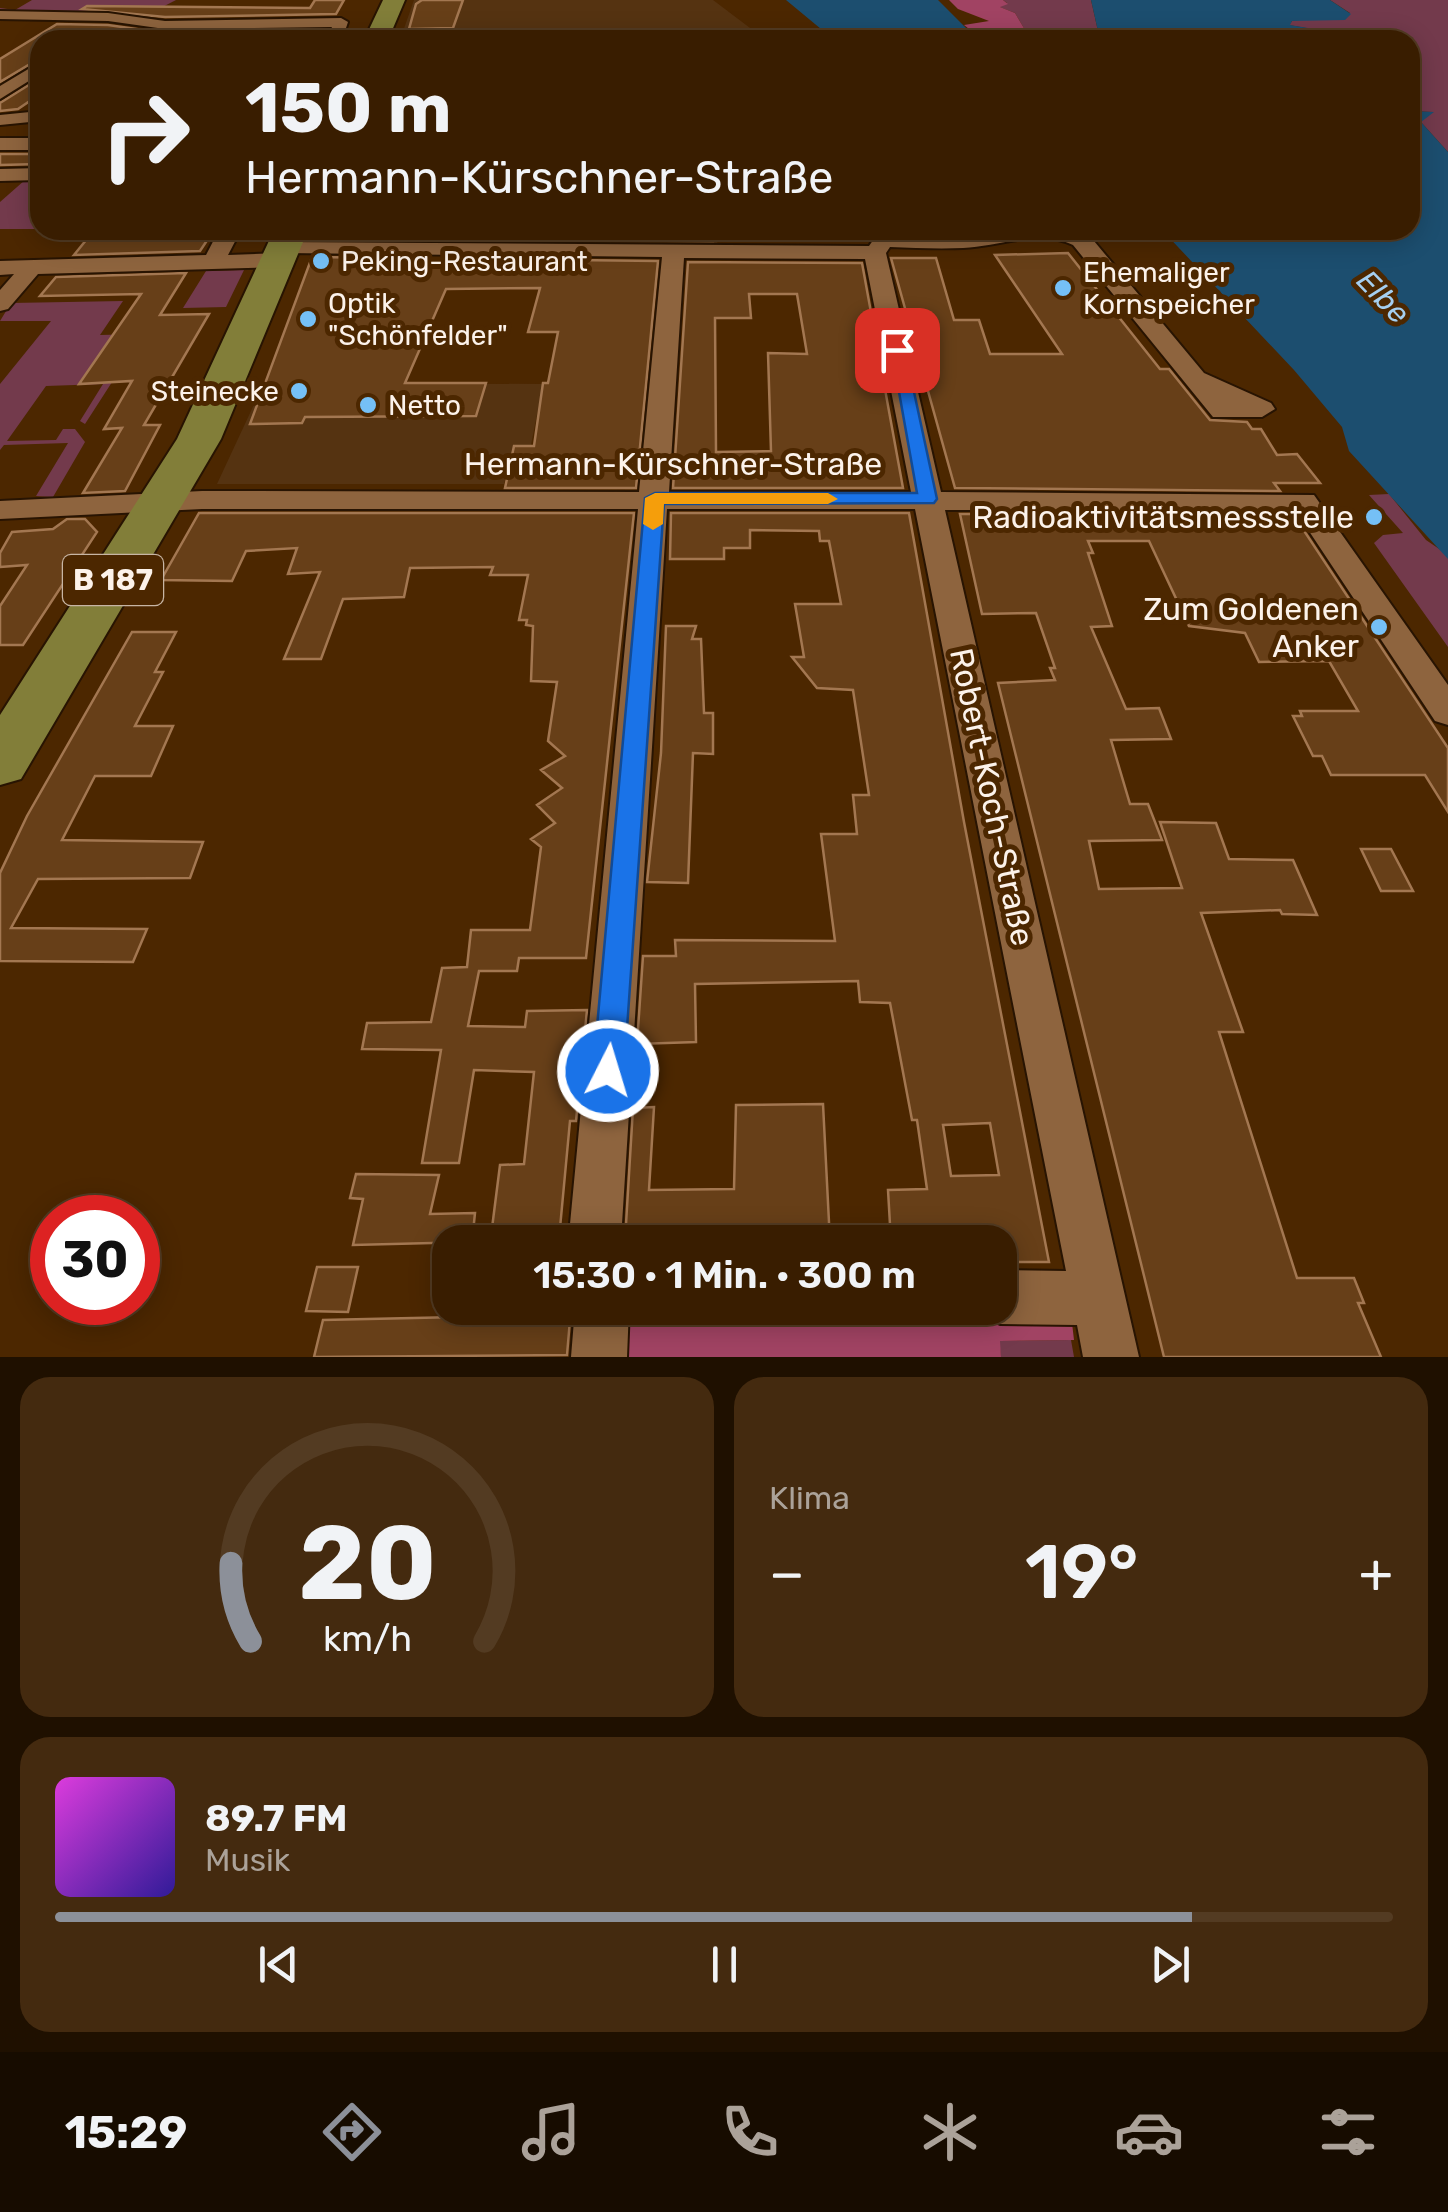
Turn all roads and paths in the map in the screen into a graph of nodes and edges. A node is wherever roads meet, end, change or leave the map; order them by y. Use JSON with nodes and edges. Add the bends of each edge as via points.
{"nodes":[{"id":1,"x":394,"y":0,"type":"edge"},
{"id":2,"x":178,"y":6,"type":"dead end"},
{"id":3,"x":0,"y":14,"type":"edge"},
{"id":4,"x":132,"y":21,"type":"junction"},
{"id":5,"x":303,"y":23,"type":"junction"},
{"id":6,"x":99,"y":30,"type":"edge"},
{"id":7,"x":298,"y":30,"type":"edge"},
{"id":8,"x":338,"y":30,"type":"edge"},
{"id":9,"x":380,"y":30,"type":"edge"},
{"id":10,"x":30,"y":77,"type":"edge"},
{"id":11,"x":0,"y":94,"type":"edge"},
{"id":12,"x":30,"y":117,"type":"edge"},
{"id":13,"x":0,"y":120,"type":"edge"},
{"id":14,"x":0,"y":144,"type":"edge"},
{"id":15,"x":30,"y":144,"type":"edge"},
{"id":16,"x":30,"y":174,"type":"edge"},
{"id":17,"x":0,"y":175,"type":"edge"},
{"id":18,"x":225,"y":240,"type":"edge"},
{"id":19,"x":980,"y":240,"type":"edge"},
{"id":20,"x":1081,"y":240,"type":"edge"},
{"id":21,"x":881,"y":241,"type":"edge"},
{"id":22,"x":285,"y":246,"type":"edge"},
{"id":23,"x":673,"y":252,"type":"junction"},
{"id":24,"x":213,"y":262,"type":"junction"},
{"id":25,"x":32,"y":267,"type":"junction"},
{"id":26,"x":0,"y":268,"type":"edge"},
{"id":27,"x":0,"y":304,"type":"edge"},
{"id":28,"x":1194,"y":378,"type":"dead end"},
{"id":29,"x":655,"y":498,"type":"junction"},
{"id":30,"x":927,"y":499,"type":"junction"},
{"id":31,"x":162,"y":500,"type":"junction"},
{"id":32,"x":0,"y":510,"type":"edge"},
{"id":33,"x":1448,"y":712,"type":"edge"},
{"id":34,"x":0,"y":763,"type":"edge"},
{"id":35,"x":596,"y":1225,"type":"edge"},
{"id":36,"x":1017,"y":1297,"type":"edge"},
{"id":37,"x":1098,"y":1298,"type":"junction"},
{"id":38,"x":601,"y":1325,"type":"edge"},
{"id":39,"x":599,"y":1357,"type":"edge"},
{"id":40,"x":1111,"y":1357,"type":"edge"}],
"edges":[{"from":1,"to":9,"type":"main road"},
{"from":2,"to":4,"type":"street"},
{"from":3,"to":4,"type":"street"},
{"from":4,"to":5,"type":"street"},
{"from":4,"to":6,"type":"street"},
{"from":5,"to":7,"type":"street"},
{"from":5,"to":8,"type":"street","via":[[341,22]]},
{"from":10,"to":11,"type":"street"},
{"from":12,"to":13,"type":"street"},
{"from":14,"to":15,"type":"street"},
{"from":16,"to":17,"type":"street"},
{"from":18,"to":24,"type":"street"},
{"from":19,"to":21,"type":"street"},
{"from":20,"to":28,"type":"street"},
{"from":21,"to":23,"type":"street"},
{"from":21,"to":30,"type":"street","name":"Robert-Koch-Straße"},
{"from":22,"to":23,"type":"street"},
{"from":22,"to":24,"type":"street"},
{"from":22,"to":31,"type":"main road","number":"B 187","via":[[214,410]]},
{"from":23,"to":29,"type":"street"},
{"from":24,"to":25,"type":"street"},
{"from":25,"to":26,"type":"street"},
{"from":25,"to":27,"type":"street"},
{"from":29,"to":30,"type":"street","name":"Hermann-Kürschner-Straße"},
{"from":29,"to":31,"type":"street","name":"Hermann-Kürschner-Straße"},
{"from":29,"to":35,"type":"street"},
{"from":30,"to":33,"type":"street","name":"Hermann-Kürschner-Straße","via":[[1304,500]]},
{"from":30,"to":37,"type":"street","name":"Robert-Koch-Straße"},
{"from":31,"to":32,"type":"street","name":"Hermann-Kürschner-Straße"},
{"from":31,"to":34,"type":"main road","number":"B 187"},
{"from":36,"to":37,"type":"street"},
{"from":37,"to":40,"type":"street","name":"Robert-Koch-Straße"},
{"from":38,"to":39,"type":"street"}]}
